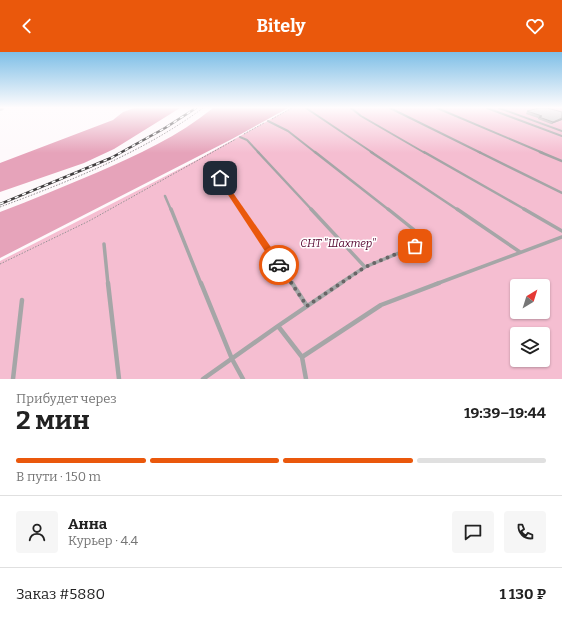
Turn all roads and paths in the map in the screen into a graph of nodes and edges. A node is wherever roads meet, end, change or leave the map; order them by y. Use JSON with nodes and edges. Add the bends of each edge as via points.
{"nodes":[{"id":1,"x":180,"y":123,"type":"edge"},
{"id":2,"x":264,"y":123,"type":"edge"},
{"id":3,"x":273,"y":123,"type":"edge"},
{"id":4,"x":329,"y":123,"type":"edge"},
{"id":5,"x":374,"y":123,"type":"edge"},
{"id":6,"x":421,"y":123,"type":"edge"},
{"id":7,"x":473,"y":123,"type":"edge"},
{"id":8,"x":528,"y":123,"type":"edge"},
{"id":9,"x":541,"y":123,"type":"edge"},
{"id":10,"x":562,"y":131,"type":"edge"},
{"id":11,"x":562,"y":136,"type":"edge"},
{"id":12,"x":240,"y":137,"type":"junction"},
{"id":13,"x":562,"y":161,"type":"edge"},
{"id":14,"x":211,"y":165,"type":"dead end"},
{"id":15,"x":562,"y":193,"type":"edge"},
{"id":16,"x":165,"y":196,"type":"dead end"},
{"id":17,"x":0,"y":207,"type":"edge"},
{"id":18,"x":562,"y":231,"type":"edge"},
{"id":19,"x":562,"y":236,"type":"edge"},
{"id":20,"x":104,"y":244,"type":"dead end"},
{"id":21,"x":520,"y":252,"type":"junction"},
{"id":22,"x":0,"y":264,"type":"edge"},
{"id":23,"x":365,"y":267,"type":"junction"},
{"id":24,"x":22,"y":300,"type":"dead end"},
{"id":25,"x":307,"y":306,"type":"junction"},
{"id":26,"x":278,"y":326,"type":"junction"},
{"id":27,"x":302,"y":357,"type":"junction"},
{"id":28,"x":232,"y":358,"type":"junction"},
{"id":29,"x":12,"y":379,"type":"edge"},
{"id":30,"x":119,"y":379,"type":"edge"},
{"id":31,"x":203,"y":379,"type":"edge"},
{"id":32,"x":243,"y":379,"type":"edge"},
{"id":33,"x":306,"y":379,"type":"edge"}],
"edges":[{"from":1,"to":17,"type":"path","via":[[114,159]]},
{"from":2,"to":12,"type":"path"},
{"from":3,"to":23,"type":"lane","via":[[288,131],[428,241]]},
{"from":4,"to":21,"type":"lane"},
{"from":5,"to":18,"type":"lane"},
{"from":6,"to":15,"type":"lane"},
{"from":7,"to":13,"type":"lane"},
{"from":8,"to":11,"type":"lane"},
{"from":9,"to":10,"type":"lane"},
{"from":12,"to":22,"type":"path","via":[[89,221]]},
{"from":12,"to":23,"type":"lane","via":[[247,140]]},
{"from":14,"to":25,"type":"lane"},
{"from":16,"to":28,"type":"lane"},
{"from":19,"to":21,"type":"lane"},
{"from":20,"to":30,"type":"lane"},
{"from":21,"to":27,"type":"lane","via":[[381,305]]},
{"from":23,"to":25,"type":"lane"},
{"from":24,"to":29,"type":"lane"},
{"from":25,"to":26,"type":"lane"},
{"from":26,"to":27,"type":"lane"},
{"from":26,"to":28,"type":"lane"},
{"from":27,"to":33,"type":"lane"},
{"from":28,"to":31,"type":"lane"},
{"from":28,"to":32,"type":"lane"}]}
